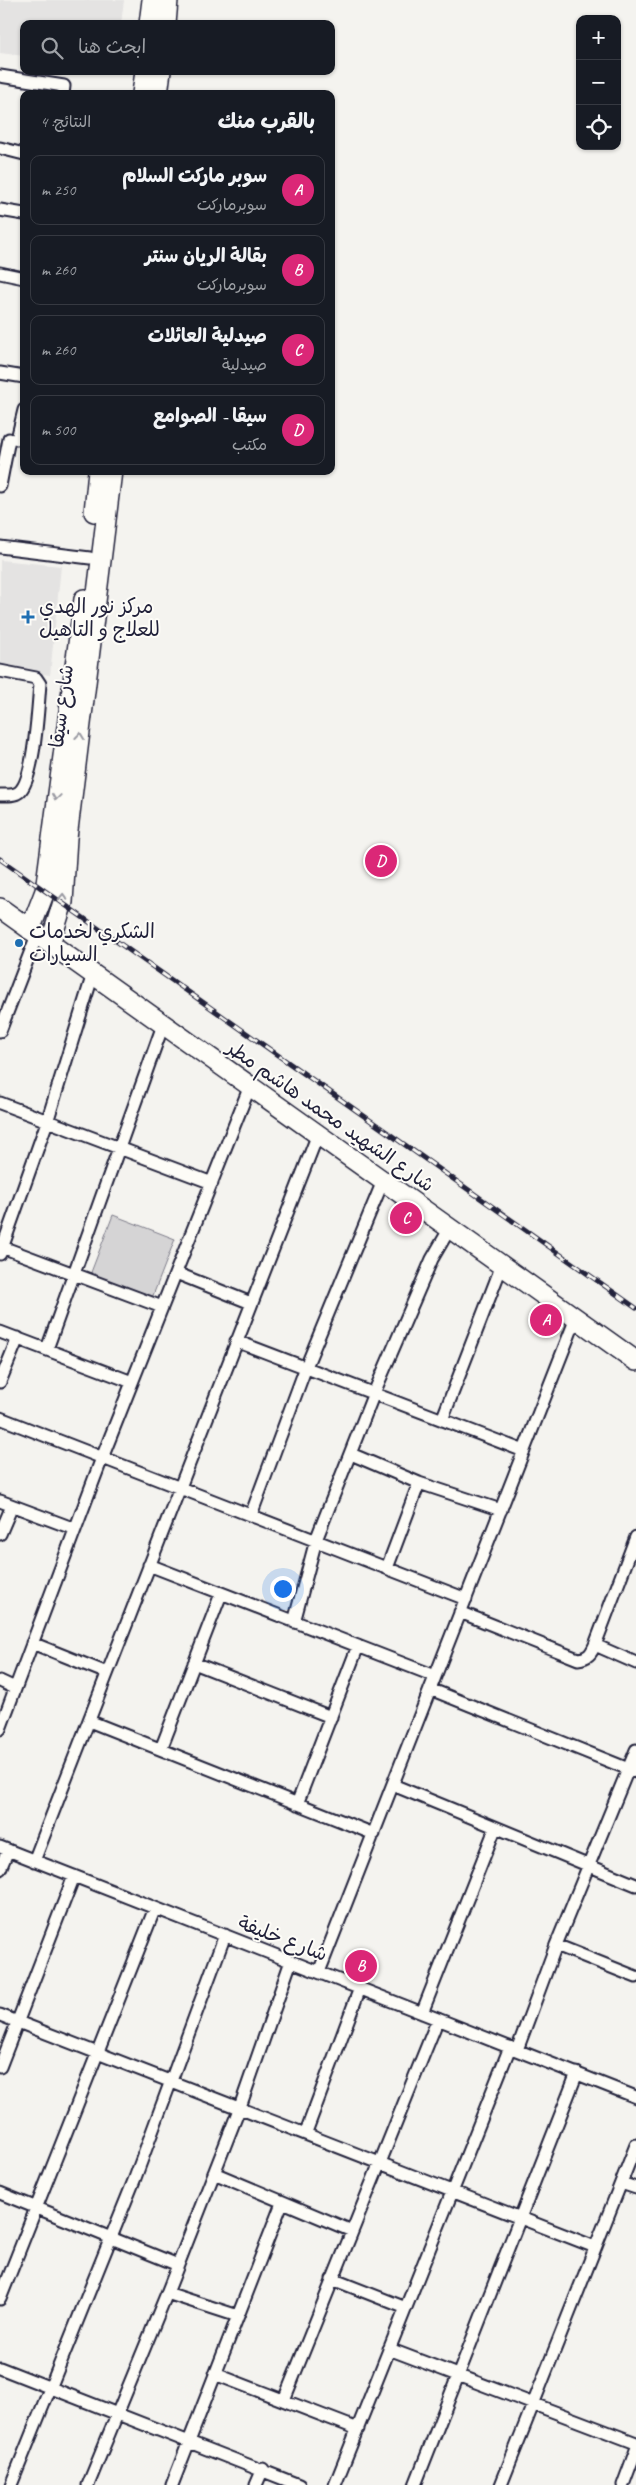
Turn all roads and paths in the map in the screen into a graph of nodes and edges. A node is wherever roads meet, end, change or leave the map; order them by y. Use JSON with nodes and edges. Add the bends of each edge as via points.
{"nodes":[{"id":1,"x":152,"y":0,"type":"edge"},
{"id":2,"x":168,"y":0,"type":"edge"},
{"id":3,"x":150,"y":20,"type":"edge"},
{"id":4,"x":166,"y":20,"type":"edge"},
{"id":5,"x":144,"y":75,"type":"edge"},
{"id":6,"x":160,"y":75,"type":"edge"},
{"id":7,"x":0,"y":76,"type":"edge"},
{"id":8,"x":64,"y":90,"type":"edge"},
{"id":9,"x":143,"y":90,"type":"edge"},
{"id":10,"x":159,"y":90,"type":"edge"},
{"id":11,"x":0,"y":148,"type":"edge"},
{"id":12,"x":20,"y":153,"type":"edge"},
{"id":13,"x":0,"y":212,"type":"edge"},
{"id":14,"x":20,"y":214,"type":"edge"},
{"id":15,"x":0,"y":273,"type":"edge"},
{"id":16,"x":20,"y":277,"type":"edge"},
{"id":17,"x":0,"y":373,"type":"edge"},
{"id":18,"x":20,"y":376,"type":"edge"},
{"id":19,"x":20,"y":420,"type":"edge"},
{"id":20,"x":12,"y":439,"type":"edge"},
{"id":21,"x":98,"y":475,"type":"edge"},
{"id":22,"x":112,"y":475,"type":"edge"},
{"id":23,"x":0,"y":486,"type":"edge"},
{"id":24,"x":0,"y":547,"type":"edge"},
{"id":25,"x":90,"y":558,"type":"junction"},
{"id":26,"x":0,"y":671,"type":"edge"},
{"id":27,"x":0,"y":795,"type":"edge"},
{"id":28,"x":0,"y":893,"type":"edge"},
{"id":29,"x":0,"y":908,"type":"edge"},
{"id":30,"x":41,"y":932,"type":"junction"},
{"id":31,"x":93,"y":974,"type":"junction"},
{"id":32,"x":164,"y":1025,"type":"junction"},
{"id":33,"x":0,"y":1031,"type":"edge"},
{"id":34,"x":250,"y":1086,"type":"junction"},
{"id":35,"x":0,"y":1103,"type":"edge"},
{"id":36,"x":47,"y":1122,"type":"junction"},
{"id":37,"x":318,"y":1134,"type":"junction"},
{"id":38,"x":120,"y":1148,"type":"junction"},
{"id":39,"x":383,"y":1181,"type":"junction"},
{"id":40,"x":212,"y":1183,"type":"junction"},
{"id":41,"x":450,"y":1228,"type":"junction"},
{"id":42,"x":1,"y":1250,"type":"edge"},
{"id":43,"x":502,"y":1265,"type":"junction"},
{"id":44,"x":176,"y":1272,"type":"junction"},
{"id":45,"x":75,"y":1275,"type":"junction"},
{"id":46,"x":251,"y":1303,"type":"junction"},
{"id":47,"x":162,"y":1307,"type":"junction"},
{"id":48,"x":576,"y":1318,"type":"junction"},
{"id":49,"x":0,"y":1332,"type":"edge"},
{"id":50,"x":18,"y":1338,"type":"junction"},
{"id":51,"x":236,"y":1341,"type":"junction"},
{"id":52,"x":636,"y":1345,"type":"edge"},
{"id":53,"x":47,"y":1349,"type":"junction"},
{"id":54,"x":636,"y":1361,"type":"edge"},
{"id":55,"x":306,"y":1367,"type":"junction"},
{"id":56,"x":0,"y":1382,"type":"edge"},
{"id":57,"x":132,"y":1382,"type":"junction"},
{"id":58,"x":374,"y":1393,"type":"junction"},
{"id":59,"x":0,"y":1418,"type":"edge"},
{"id":60,"x":442,"y":1420,"type":"junction"},
{"id":61,"x":524,"y":1451,"type":"junction"},
{"id":62,"x":350,"y":1454,"type":"junction"},
{"id":63,"x":102,"y":1458,"type":"junction"},
{"id":64,"x":419,"y":1483,"type":"junction"},
{"id":65,"x":180,"y":1488,"type":"junction"},
{"id":66,"x":0,"y":1501,"type":"edge"},
{"id":67,"x":12,"y":1506,"type":"junction"},
{"id":68,"x":501,"y":1510,"type":"junction"},
{"id":69,"x":251,"y":1515,"type":"junction"},
{"id":70,"x":75,"y":1529,"type":"junction"},
{"id":71,"x":0,"y":1534,"type":"edge"},
{"id":72,"x":636,"y":1537,"type":"edge"},
{"id":73,"x":316,"y":1540,"type":"junction"},
{"id":74,"x":149,"y":1565,"type":"junction"},
{"id":75,"x":387,"y":1568,"type":"junction"},
{"id":76,"x":221,"y":1594,"type":"junction"},
{"id":77,"x":466,"y":1599,"type":"junction"},
{"id":78,"x":460,"y":1612,"type":"junction"},
{"id":79,"x":294,"y":1622,"type":"junction"},
{"id":80,"x":32,"y":1643,"type":"junction"},
{"id":81,"x":595,"y":1645,"type":"junction"},
{"id":82,"x":358,"y":1646,"type":"junction"},
{"id":83,"x":194,"y":1663,"type":"junction"},
{"id":84,"x":636,"y":1663,"type":"edge"},
{"id":85,"x":108,"y":1672,"type":"junction"},
{"id":86,"x":435,"y":1676,"type":"junction"},
{"id":87,"x":0,"y":1681,"type":"edge"},
{"id":88,"x":15,"y":1688,"type":"junction"},
{"id":89,"x":430,"y":1690,"type":"junction"},
{"id":90,"x":331,"y":1717,"type":"junction"},
{"id":91,"x":89,"y":1721,"type":"junction"},
{"id":92,"x":0,"y":1729,"type":"edge"},
{"id":93,"x":161,"y":1749,"type":"junction"},
{"id":94,"x":636,"y":1750,"type":"edge"},
{"id":95,"x":632,"y":1770,"type":"edge"},
{"id":96,"x":393,"y":1785,"type":"junction"},
{"id":97,"x":297,"y":1804,"type":"junction"},
{"id":98,"x":495,"y":1828,"type":"junction"},
{"id":99,"x":374,"y":1834,"type":"junction"},
{"id":100,"x":4,"y":1848,"type":"edge"},
{"id":101,"x":34,"y":1860,"type":"junction"},
{"id":102,"x":588,"y":1867,"type":"junction"},
{"id":103,"x":0,"y":1869,"type":"edge"},
{"id":104,"x":74,"y":1876,"type":"junction"},
{"id":105,"x":636,"y":1885,"type":"edge"},
{"id":106,"x":155,"y":1908,"type":"junction"},
{"id":107,"x":225,"y":1935,"type":"junction"},
{"id":108,"x":556,"y":1945,"type":"junction"},
{"id":109,"x":291,"y":1961,"type":"junction"},
{"id":110,"x":319,"y":1972,"type":"junction"},
{"id":111,"x":636,"y":1977,"type":"edge"},
{"id":112,"x":360,"y":1988,"type":"junction"},
{"id":113,"x":422,"y":2013,"type":"junction"},
{"id":114,"x":0,"y":2015,"type":"edge"},
{"id":115,"x":438,"y":2019,"type":"junction"},
{"id":116,"x":18,"y":2022,"type":"junction"},
{"id":117,"x":514,"y":2048,"type":"junction"},
{"id":118,"x":97,"y":2053,"type":"junction"},
{"id":119,"x":0,"y":2067,"type":"edge"},
{"id":120,"x":577,"y":2073,"type":"junction"},
{"id":121,"x":172,"y":2082,"type":"junction"},
{"id":122,"x":636,"y":2096,"type":"edge"},
{"id":123,"x":240,"y":2107,"type":"junction"},
{"id":124,"x":306,"y":2132,"type":"junction"},
{"id":125,"x":636,"y":2146,"type":"edge"},
{"id":126,"x":379,"y":2163,"type":"junction"},
{"id":127,"x":214,"y":2174,"type":"junction"},
{"id":128,"x":621,"y":2183,"type":"junction"},
{"id":129,"x":636,"y":2188,"type":"edge"},
{"id":130,"x":453,"y":2191,"type":"junction"},
{"id":131,"x":0,"y":2193,"type":"edge"},
{"id":132,"x":282,"y":2203,"type":"junction"},
{"id":133,"x":36,"y":2208,"type":"junction"},
{"id":134,"x":520,"y":2217,"type":"junction"},
{"id":135,"x":352,"y":2231,"type":"junction"},
{"id":136,"x":110,"y":2237,"type":"junction"},
{"id":137,"x":596,"y":2247,"type":"junction"},
{"id":138,"x":178,"y":2265,"type":"junction"},
{"id":139,"x":332,"y":2279,"type":"junction"},
{"id":140,"x":167,"y":2293,"type":"junction"},
{"id":141,"x":0,"y":2298,"type":"edge"},
{"id":142,"x":406,"y":2308,"type":"junction"},
{"id":143,"x":238,"y":2316,"type":"junction"},
{"id":144,"x":390,"y":2350,"type":"junction"},
{"id":145,"x":0,"y":2368,"type":"edge"},
{"id":146,"x":215,"y":2374,"type":"junction"},
{"id":147,"x":457,"y":2375,"type":"junction"},
{"id":148,"x":50,"y":2388,"type":"junction"},
{"id":149,"x":284,"y":2400,"type":"junction"},
{"id":150,"x":534,"y":2403,"type":"junction"},
{"id":151,"x":117,"y":2414,"type":"junction"},
{"id":152,"x":358,"y":2429,"type":"junction"},
{"id":153,"x":189,"y":2442,"type":"junction"},
{"id":154,"x":636,"y":2443,"type":"edge"},
{"id":155,"x":636,"y":2450,"type":"edge"},
{"id":156,"x":262,"y":2469,"type":"junction"},
{"id":157,"x":11,"y":2485,"type":"edge"},
{"id":158,"x":88,"y":2485,"type":"edge"},
{"id":159,"x":172,"y":2485,"type":"edge"},
{"id":160,"x":256,"y":2485,"type":"edge"},
{"id":161,"x":299,"y":2485,"type":"edge"},
{"id":162,"x":335,"y":2485,"type":"edge"},
{"id":163,"x":415,"y":2485,"type":"edge"},
{"id":164,"x":501,"y":2485,"type":"edge"},
{"id":165,"x":623,"y":2485,"type":"edge"}],
"edges":[{"from":1,"to":3,"type":"main road"},
{"from":2,"to":4,"type":"main road"},
{"from":5,"to":9,"type":"main road"},
{"from":6,"to":10,"type":"main road"},
{"from":7,"to":8,"type":"street","via":[[64,86]]},
{"from":11,"to":12,"type":"street"},
{"from":13,"to":14,"type":"street"},
{"from":15,"to":16,"type":"street"},
{"from":17,"to":18,"type":"street"},
{"from":19,"to":20,"type":"street"},
{"from":20,"to":23,"type":"street"},
{"from":21,"to":25,"type":"main road","name":"شارع سيقا"},
{"from":30,"to":22,"type":"main road","name":"شارع سيقا","one_way":true,"via":[[64,902],[68,838]]},
{"from":24,"to":25,"type":"street"},
{"from":25,"to":30,"type":"main road","name":"شارع سيقا","one_way":true},
{"from":26,"to":27,"type":"street","via":[[36,678],[40,684],[26,780],[19,792]]},
{"from":28,"to":30,"type":"main road","name":"شارع الشهيد محمد هاشم مطر"},
{"from":29,"to":30,"type":"main road","name":"شارع الشهيد محمد هاشم مطر"},
{"from":30,"to":31,"type":"main road","name":"شارع الشهيد محمد هاشم مطر"},
{"from":30,"to":33,"type":"street"},
{"from":30,"to":52,"type":"main road","name":"شارع الشهيد محمد هاشم مطر"},
{"from":31,"to":32,"type":"main road","name":"شارع الشهيد محمد هاشم مطر"},
{"from":31,"to":36,"type":"street"},
{"from":32,"to":34,"type":"main road","name":"شارع الشهيد محمد هاشم مطر"},
{"from":32,"to":38,"type":"street"},
{"from":34,"to":37,"type":"main road","name":"شارع الشهيد محمد هاشم مطر"},
{"from":34,"to":40,"type":"street"},
{"from":35,"to":36,"type":"street"},
{"from":36,"to":38,"type":"street"},
{"from":36,"to":42,"type":"street"},
{"from":37,"to":39,"type":"main road","name":"شارع الشهيد محمد هاشم مطر"},
{"from":37,"to":46,"type":"street"},
{"from":38,"to":40,"type":"street"},
{"from":38,"to":45,"type":"street"},
{"from":39,"to":41,"type":"main road","name":"شارع الشهيد محمد هاشم مطر"},
{"from":39,"to":55,"type":"street"},
{"from":40,"to":44,"type":"street"},
{"from":41,"to":43,"type":"main road","name":"شارع الشهيد محمد هاشم مطر"},
{"from":41,"to":58,"type":"street","via":[[432,1259]]},
{"from":42,"to":45,"type":"street"},
{"from":43,"to":48,"type":"main road","name":"شارع الشهيد محمد هاشم مطر"},
{"from":43,"to":60,"type":"street"},
{"from":44,"to":46,"type":"street"},
{"from":44,"to":47,"type":"street"},
{"from":45,"to":47,"type":"street"},
{"from":45,"to":53,"type":"street"},
{"from":46,"to":51,"type":"street"},
{"from":47,"to":57,"type":"street"},
{"from":48,"to":54,"type":"main road","name":"شارع الشهيد محمد هاشم مطر"},
{"from":48,"to":61,"type":"street"},
{"from":49,"to":50,"type":"street"},
{"from":50,"to":53,"type":"street"},
{"from":50,"to":56,"type":"street"},
{"from":51,"to":55,"type":"street"},
{"from":51,"to":65,"type":"street"},
{"from":53,"to":57,"type":"street"},
{"from":55,"to":58,"type":"street"},
{"from":55,"to":69,"type":"street"},
{"from":57,"to":63,"type":"street"},
{"from":58,"to":60,"type":"street"},
{"from":58,"to":62,"type":"street"},
{"from":59,"to":63,"type":"street"},
{"from":60,"to":61,"type":"street"},
{"from":61,"to":68,"type":"street"},
{"from":62,"to":64,"type":"street"},
{"from":62,"to":73,"type":"street"},
{"from":63,"to":65,"type":"street"},
{"from":63,"to":70,"type":"street"},
{"from":64,"to":68,"type":"street"},
{"from":64,"to":75,"type":"street"},
{"from":65,"to":69,"type":"street"},
{"from":65,"to":74,"type":"street"},
{"from":66,"to":67,"type":"street"},
{"from":67,"to":70,"type":"street"},
{"from":67,"to":71,"type":"street"},
{"from":68,"to":77,"type":"street"},
{"from":69,"to":73,"type":"street"},
{"from":70,"to":80,"type":"street"},
{"from":72,"to":81,"type":"street"},
{"from":73,"to":75,"type":"street"},
{"from":73,"to":79,"type":"street"},
{"from":74,"to":76,"type":"street"},
{"from":74,"to":85,"type":"street"},
{"from":75,"to":77,"type":"street"},
{"from":76,"to":79,"type":"street"},
{"from":76,"to":83,"type":"street"},
{"from":77,"to":78,"type":"street"},
{"from":78,"to":81,"type":"street","via":[[578,1659],[591,1654]]},
{"from":78,"to":86,"type":"street"},
{"from":79,"to":82,"type":"street"},
{"from":80,"to":85,"type":"street"},
{"from":80,"to":88,"type":"street"},
{"from":81,"to":84,"type":"street"},
{"from":82,"to":86,"type":"street"},
{"from":82,"to":90,"type":"street"},
{"from":83,"to":90,"type":"street"},
{"from":83,"to":93,"type":"street"},
{"from":85,"to":91,"type":"street"},
{"from":86,"to":89,"type":"street"},
{"from":87,"to":88,"type":"street"},
{"from":88,"to":92,"type":"street"},
{"from":89,"to":95,"type":"street"},
{"from":89,"to":96,"type":"street"},
{"from":90,"to":97,"type":"street"},
{"from":91,"to":93,"type":"street"},
{"from":91,"to":101,"type":"street"},
{"from":93,"to":97,"type":"street"},
{"from":94,"to":95,"type":"street"},
{"from":95,"to":102,"type":"street"},
{"from":96,"to":98,"type":"street"},
{"from":96,"to":99,"type":"street"},
{"from":97,"to":99,"type":"street"},
{"from":98,"to":102,"type":"street"},
{"from":98,"to":113,"type":"street"},
{"from":99,"to":110,"type":"street"},
{"from":100,"to":101,"type":"street","name":"شارع خليفة"},
{"from":100,"to":103,"type":"street"},
{"from":101,"to":104,"type":"street","name":"شارع خليفة"},
{"from":102,"to":105,"type":"street"},
{"from":102,"to":108,"type":"street"},
{"from":104,"to":106,"type":"street","name":"شارع خليفة"},
{"from":104,"to":116,"type":"street"},
{"from":106,"to":107,"type":"street","name":"شارع خليفة"},
{"from":106,"to":118,"type":"street"},
{"from":107,"to":109,"type":"street","name":"شارع خليفة"},
{"from":107,"to":121,"type":"street"},
{"from":108,"to":111,"type":"street"},
{"from":108,"to":117,"type":"street"},
{"from":109,"to":110,"type":"street","name":"شارع خليفة"},
{"from":109,"to":123,"type":"street"},
{"from":110,"to":112,"type":"street","name":"شارع خليفة"},
{"from":112,"to":113,"type":"street","name":"شارع خليفة"},
{"from":112,"to":124,"type":"street"},
{"from":113,"to":115,"type":"street","name":"شارع خليفة"},
{"from":114,"to":116,"type":"street"},
{"from":115,"to":117,"type":"street","name":"شارع خليفة"},
{"from":115,"to":126,"type":"street"},
{"from":116,"to":118,"type":"street"},
{"from":116,"to":119,"type":"street"},
{"from":117,"to":120,"type":"street","name":"شارع خليفة"},
{"from":117,"to":130,"type":"street"},
{"from":118,"to":121,"type":"street"},
{"from":118,"to":133,"type":"street"},
{"from":120,"to":122,"type":"street","name":"شارع خليفة"},
{"from":120,"to":134,"type":"street"},
{"from":121,"to":123,"type":"street"},
{"from":121,"to":136,"type":"street"},
{"from":123,"to":124,"type":"street"},
{"from":123,"to":127,"type":"street"},
{"from":124,"to":126,"type":"street"},
{"from":125,"to":128,"type":"street"},
{"from":126,"to":130,"type":"street"},
{"from":126,"to":135,"type":"street"},
{"from":127,"to":132,"type":"street"},
{"from":127,"to":138,"type":"street"},
{"from":128,"to":129,"type":"street"},
{"from":128,"to":137,"type":"street"},
{"from":130,"to":134,"type":"street"},
{"from":130,"to":142,"type":"street"},
{"from":131,"to":133,"type":"street"},
{"from":132,"to":135,"type":"street"},
{"from":132,"to":143,"type":"street"},
{"from":133,"to":136,"type":"street"},
{"from":133,"to":141,"type":"street"},
{"from":134,"to":137,"type":"street"},
{"from":134,"to":147,"type":"street"},
{"from":135,"to":139,"type":"street"},
{"from":136,"to":138,"type":"street"},
{"from":136,"to":148,"type":"street"},
{"from":137,"to":150,"type":"street"},
{"from":138,"to":140,"type":"street"},
{"from":139,"to":142,"type":"street"},
{"from":139,"to":149,"type":"street"},
{"from":140,"to":143,"type":"street"},
{"from":140,"to":151,"type":"street"},
{"from":142,"to":144,"type":"street"},
{"from":143,"to":146,"type":"street"},
{"from":144,"to":147,"type":"street"},
{"from":144,"to":152,"type":"street"},
{"from":145,"to":148,"type":"street"},
{"from":146,"to":149,"type":"street"},
{"from":146,"to":153,"type":"street"},
{"from":147,"to":150,"type":"street"},
{"from":147,"to":163,"type":"street"},
{"from":148,"to":151,"type":"street"},
{"from":148,"to":157,"type":"street"},
{"from":149,"to":152,"type":"street"},
{"from":150,"to":154,"type":"street"},
{"from":150,"to":164,"type":"street"},
{"from":151,"to":153,"type":"street"},
{"from":151,"to":158,"type":"street"},
{"from":152,"to":162,"type":"street"},
{"from":153,"to":156,"type":"street"},
{"from":153,"to":159,"type":"street"},
{"from":155,"to":165,"type":"street"},
{"from":156,"to":160,"type":"street"},
{"from":156,"to":161,"type":"street"}]}
